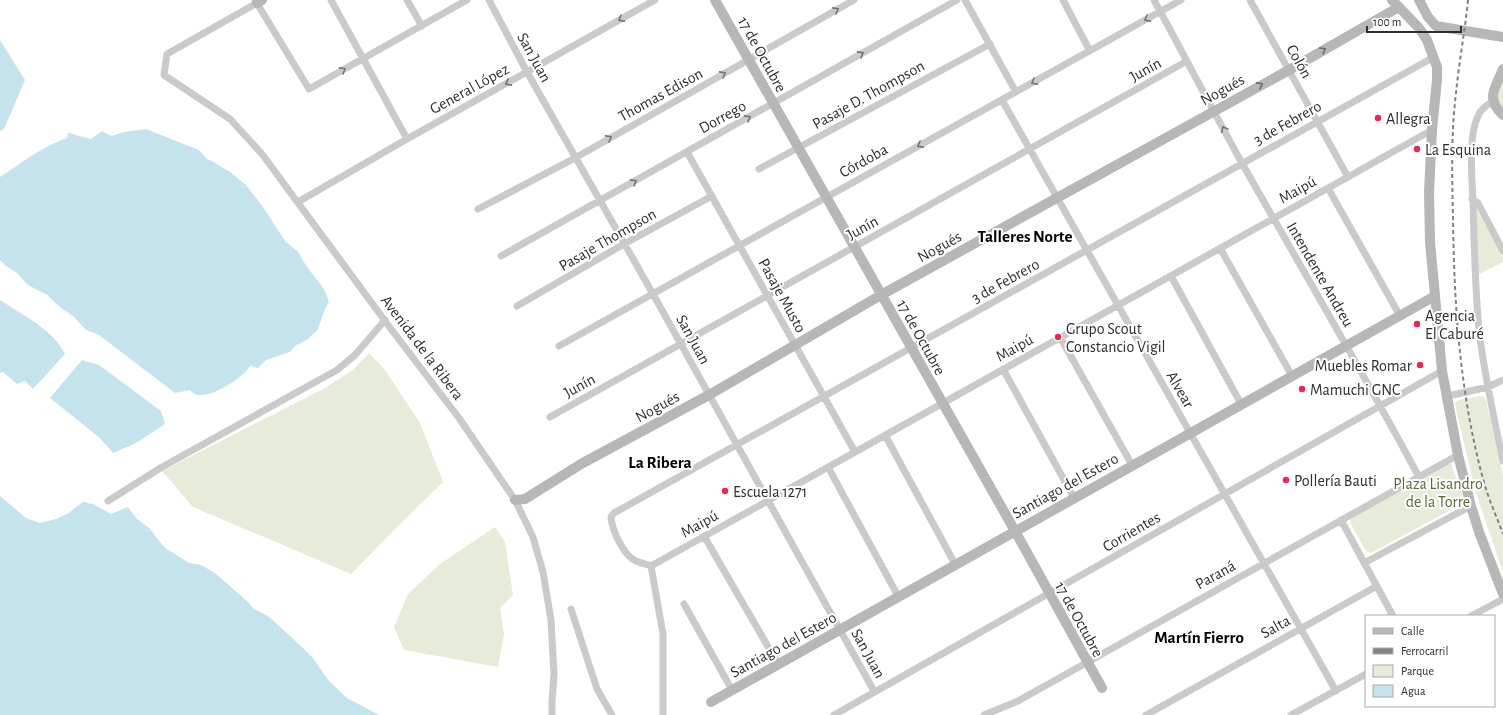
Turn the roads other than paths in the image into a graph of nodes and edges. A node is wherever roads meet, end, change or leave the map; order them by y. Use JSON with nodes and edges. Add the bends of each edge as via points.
{"nodes":[{"id":1,"x":331,"y":0,"type":"edge"},
{"id":2,"x":406,"y":0,"type":"edge"},
{"id":3,"x":467,"y":0,"type":"edge"},
{"id":4,"x":489,"y":0,"type":"edge"},
{"id":5,"x":655,"y":0,"type":"edge"},
{"id":6,"x":715,"y":0,"type":"edge"},
{"id":7,"x":854,"y":0,"type":"edge"},
{"id":8,"x":957,"y":0,"type":"edge"},
{"id":9,"x":965,"y":0,"type":"edge"},
{"id":10,"x":1063,"y":0,"type":"edge"},
{"id":11,"x":1154,"y":0,"type":"edge"},
{"id":12,"x":1181,"y":0,"type":"edge"},
{"id":13,"x":1250,"y":0,"type":"edge"},
{"id":14,"x":1419,"y":0,"type":"edge"},
{"id":15,"x":258,"y":1,"type":"edge"},
{"id":16,"x":948,"y":2,"type":"edge"},
{"id":17,"x":1395,"y":3,"type":"edge"},
{"id":18,"x":1160,"y":12,"type":"junction"},
{"id":19,"x":422,"y":26,"type":"junction"},
{"id":20,"x":1503,"y":37,"type":"edge"},
{"id":21,"x":990,"y":44,"type":"junction"},
{"id":22,"x":1090,"y":51,"type":"junction"},
{"id":23,"x":1434,"y":57,"type":"junction"},
{"id":24,"x":363,"y":59,"type":"junction"},
{"id":25,"x":749,"y":60,"type":"junction"},
{"id":26,"x":1187,"y":61,"type":"junction"},
{"id":27,"x":1289,"y":70,"type":"junction"},
{"id":28,"x":1503,"y":70,"type":"edge"},
{"id":29,"x":527,"y":72,"type":"junction"},
{"id":30,"x":1016,"y":92,"type":"junction"},
{"id":31,"x":1002,"y":100,"type":"junction"},
{"id":32,"x":1493,"y":102,"type":"junction"},
{"id":33,"x":773,"y":104,"type":"junction"},
{"id":34,"x":1214,"y":110,"type":"junction"},
{"id":35,"x":1503,"y":115,"type":"edge"},
{"id":36,"x":1317,"y":121,"type":"junction"},
{"id":37,"x":1432,"y":130,"type":"junction"},
{"id":38,"x":407,"y":139,"type":"junction"},
{"id":39,"x":798,"y":148,"type":"junction"},
{"id":40,"x":1030,"y":150,"type":"junction"},
{"id":41,"x":687,"y":152,"type":"junction"},
{"id":42,"x":576,"y":158,"type":"junction"},
{"id":43,"x":1242,"y":163,"type":"junction"},
{"id":44,"x":759,"y":169,"type":"dead end"},
{"id":45,"x":1348,"y":177,"type":"junction"},
{"id":46,"x":1328,"y":188,"type":"junction"},
{"id":47,"x":712,"y":196,"type":"junction"},
{"id":48,"x":826,"y":198,"type":"junction"},
{"id":49,"x":1057,"y":198,"type":"junction"},
{"id":50,"x":1472,"y":198,"type":"junction"},
{"id":51,"x":600,"y":201,"type":"junction"},
{"id":52,"x":298,"y":202,"type":"junction"},
{"id":53,"x":478,"y":209,"type":"dead end"},
{"id":54,"x":1273,"y":218,"type":"junction"},
{"id":55,"x":624,"y":244,"type":"junction"},
{"id":56,"x":739,"y":246,"type":"junction"},
{"id":57,"x":854,"y":248,"type":"junction"},
{"id":58,"x":1220,"y":248,"type":"junction"},
{"id":59,"x":1086,"y":250,"type":"junction"},
{"id":60,"x":1503,"y":251,"type":"edge"},
{"id":61,"x":501,"y":256,"type":"dead end"},
{"id":62,"x":1171,"y":276,"type":"junction"},
{"id":63,"x":653,"y":294,"type":"junction"},
{"id":64,"x":881,"y":295,"type":"junction"},
{"id":65,"x":768,"y":296,"type":"junction"},
{"id":66,"x":1435,"y":296,"type":"junction"},
{"id":67,"x":1118,"y":305,"type":"junction"},
{"id":68,"x":517,"y":306,"type":"dead end"},
{"id":69,"x":1400,"y":316,"type":"junction"},
{"id":70,"x":384,"y":320,"type":"junction"},
{"id":71,"x":1060,"y":337,"type":"junction"},
{"id":72,"x":795,"y":344,"type":"junction"},
{"id":73,"x":681,"y":345,"type":"junction"},
{"id":74,"x":559,"y":346,"type":"dead end"},
{"id":75,"x":1346,"y":346,"type":"junction"},
{"id":76,"x":911,"y":348,"type":"junction"},
{"id":77,"x":1003,"y":369,"type":"junction"},
{"id":78,"x":1442,"y":371,"type":"junction"},
{"id":79,"x":1292,"y":376,"type":"junction"},
{"id":80,"x":1503,"y":380,"type":"edge"},
{"id":81,"x":1488,"y":387,"type":"junction"},
{"id":82,"x":709,"y":395,"type":"junction"},
{"id":83,"x":824,"y":396,"type":"junction"},
{"id":84,"x":1448,"y":396,"type":"junction"},
{"id":85,"x":942,"y":403,"type":"junction"},
{"id":86,"x":1241,"y":404,"type":"junction"},
{"id":87,"x":1381,"y":405,"type":"junction"},
{"id":88,"x":550,"y":417,"type":"dead end"},
{"id":89,"x":1190,"y":433,"type":"junction"},
{"id":90,"x":885,"y":435,"type":"junction"},
{"id":91,"x":737,"y":445,"type":"junction"},
{"id":92,"x":855,"y":452,"type":"junction"},
{"id":93,"x":1458,"y":455,"type":"junction"},
{"id":94,"x":1503,"y":461,"type":"edge"},
{"id":95,"x":1132,"y":466,"type":"junction"},
{"id":96,"x":828,"y":467,"type":"junction"},
{"id":97,"x":1419,"y":477,"type":"junction"},
{"id":98,"x":1225,"y":494,"type":"junction"},
{"id":99,"x":1074,"y":498,"type":"junction"},
{"id":100,"x":515,"y":500,"type":"junction"},
{"id":101,"x":108,"y":501,"type":"dead end"},
{"id":102,"x":768,"y":501,"type":"junction"},
{"id":103,"x":1471,"y":506,"type":"junction"},
{"id":104,"x":1341,"y":520,"type":"junction"},
{"id":105,"x":1015,"y":531,"type":"junction"},
{"id":106,"x":704,"y":536,"type":"junction"},
{"id":107,"x":1264,"y":563,"type":"junction"},
{"id":108,"x":1364,"y":563,"type":"junction"},
{"id":109,"x":955,"y":564,"type":"junction"},
{"id":110,"x":651,"y":566,"type":"junction"},
{"id":111,"x":1377,"y":586,"type":"junction"},
{"id":112,"x":1049,"y":594,"type":"junction"},
{"id":113,"x":1503,"y":594,"type":"edge"},
{"id":114,"x":898,"y":596,"type":"junction"},
{"id":115,"x":1503,"y":599,"type":"edge"},
{"id":116,"x":684,"y":604,"type":"dead end"},
{"id":117,"x":571,"y":609,"type":"dead end"},
{"id":118,"x":1392,"y":615,"type":"edge"},
{"id":119,"x":1473,"y":615,"type":"edge"},
{"id":120,"x":1300,"y":628,"type":"junction"},
{"id":121,"x":840,"y":629,"type":"junction"},
{"id":122,"x":1086,"y":662,"type":"junction"},
{"id":123,"x":778,"y":664,"type":"junction"},
{"id":124,"x":1365,"y":675,"type":"edge"},
{"id":125,"x":1102,"y":688,"type":"dead end"},
{"id":126,"x":732,"y":690,"type":"junction"},
{"id":127,"x":874,"y":691,"type":"junction"},
{"id":128,"x":1336,"y":691,"type":"junction"},
{"id":129,"x":711,"y":702,"type":"dead end"},
{"id":130,"x":552,"y":715,"type":"edge"},
{"id":131,"x":612,"y":715,"type":"edge"},
{"id":132,"x":663,"y":715,"type":"edge"},
{"id":133,"x":834,"y":715,"type":"edge"},
{"id":134,"x":984,"y":715,"type":"edge"},
{"id":135,"x":1146,"y":715,"type":"edge"},
{"id":136,"x":1291,"y":715,"type":"edge"}],
"edges":[{"from":1,"to":24,"type":"street"},
{"from":2,"to":19,"type":"street"},
{"from":3,"to":19,"type":"street"},
{"from":4,"to":29,"type":"street","name":"San Juan"},
{"from":5,"to":29,"type":"street","name":"General López","one_way":true},
{"from":6,"to":25,"type":"street","name":"17 de Octubre"},
{"from":25,"to":7,"type":"street","name":"Thomas Edison","one_way":true},
{"from":8,"to":16,"type":"street","name":"Dorrego"},
{"from":9,"to":21,"type":"street"},
{"from":10,"to":22,"type":"street"},
{"from":11,"to":18,"type":"street","name":"Intendente Andreu"},
{"from":12,"to":18,"type":"street","name":"Córdoba"},
{"from":13,"to":27,"type":"street","name":"Colón"},
{"from":14,"to":20,"type":"street","via":[[1436,26]]},
{"from":15,"to":24,"type":"street","one_way":true,"via":[[309,90]]},
{"from":15,"to":52,"type":"street","name":"Avenida de la Ribera","via":[[167,54],[164,75],[230,118],[262,154]]},
{"from":33,"to":16,"type":"street","name":"Dorrego","one_way":true},
{"from":17,"to":23,"type":"street","via":[[1419,28]]},
{"from":27,"to":17,"type":"street","name":"Nogués","one_way":true},
{"from":18,"to":22,"type":"street","name":"Córdoba","one_way":true},
{"from":18,"to":26,"type":"street","name":"Intendente Andreu"},
{"from":19,"to":24,"type":"street"},
{"from":21,"to":30,"type":"street"},
{"from":21,"to":39,"type":"street","name":"Pasaje D. Thompson"},
{"from":22,"to":30,"type":"street","name":"Córdoba","one_way":true},
{"from":23,"to":36,"type":"street","name":"3 de Febrero"},
{"from":23,"to":37,"type":"street","via":[[1437,80]]},
{"from":24,"to":38,"type":"street"},
{"from":25,"to":33,"type":"street","name":"17 de Octubre"},
{"from":42,"to":25,"type":"street","name":"Thomas Edison","one_way":true},
{"from":26,"to":34,"type":"street","name":"Intendente Andreu"},
{"from":26,"to":40,"type":"street","name":"Junín"},
{"from":34,"to":27,"type":"street","name":"Nogués","one_way":true},
{"from":27,"to":36,"type":"street","name":"Colón"},
{"from":28,"to":32,"type":"street","via":[[1492,95]]},
{"from":29,"to":38,"type":"street","name":"General López","one_way":true},
{"from":29,"to":42,"type":"street","name":"San Juan"},
{"from":30,"to":31,"type":"street","name":"Córdoba"},
{"from":31,"to":40,"type":"street","name":"Alvear"},
{"from":31,"to":48,"type":"street","name":"Córdoba","one_way":true},
{"from":32,"to":35,"type":"street"},
{"from":32,"to":50,"type":"street","via":[[1482,109],[1475,126],[1471,166]]},
{"from":33,"to":39,"type":"street","name":"17 de Octubre"},
{"from":41,"to":33,"type":"street","name":"Dorrego","one_way":true},
{"from":43,"to":34,"type":"street","name":"Intendente Andreu","one_way":true},
{"from":34,"to":49,"type":"street","name":"Nogués"},
{"from":36,"to":43,"type":"street","name":"3 de Febrero"},
{"from":36,"to":45,"type":"street","name":"Colón"},
{"from":37,"to":45,"type":"street","name":"Maipú"},
{"from":37,"to":66,"type":"street","via":[[1429,192]]},
{"from":38,"to":52,"type":"street","name":"General López"},
{"from":39,"to":44,"type":"street","name":"Pasaje D. Thompson"},
{"from":39,"to":48,"type":"street","name":"17 de Octubre"},
{"from":40,"to":49,"type":"street","name":"Alvear"},
{"from":40,"to":57,"type":"street","name":"Junín"},
{"from":41,"to":47,"type":"street","name":"Pasaje Musto"},
{"from":51,"to":41,"type":"street","name":"Dorrego","one_way":true},
{"from":42,"to":51,"type":"street","name":"San Juan"},
{"from":42,"to":53,"type":"street","name":"Thomas Edison"},
{"from":43,"to":54,"type":"street","name":"Intendente Andreu"},
{"from":43,"to":59,"type":"street","name":"3 de Febrero"},
{"from":45,"to":46,"type":"street","name":"Maipú"},
{"from":46,"to":54,"type":"street","name":"Maipú"},
{"from":46,"to":69,"type":"street"},
{"from":47,"to":55,"type":"street","name":"Pasaje Thompson"},
{"from":47,"to":56,"type":"street","name":"Pasaje Musto"},
{"from":48,"to":56,"type":"street","name":"Córdoba"},
{"from":48,"to":57,"type":"street","name":"17 de Octubre"},
{"from":49,"to":59,"type":"street","name":"Alvear"},
{"from":49,"to":64,"type":"street","name":"Nogués"},
{"from":50,"to":60,"type":"street","via":[[1478,204]]},
{"from":50,"to":81,"type":"street","via":[[1480,331]]},
{"from":51,"to":55,"type":"street","name":"San Juan"},
{"from":51,"to":61,"type":"street","name":"Dorrego"},
{"from":52,"to":70,"type":"street","name":"Avenida de la Ribera"},
{"from":54,"to":58,"type":"street","name":"Maipú"},
{"from":54,"to":75,"type":"street","name":"Intendente Andreu"},
{"from":55,"to":63,"type":"street","name":"San Juan"},
{"from":55,"to":68,"type":"street","name":"Pasaje Thompson"},
{"from":56,"to":63,"type":"street","name":"Córdoba"},
{"from":56,"to":65,"type":"street","name":"Pasaje Musto"},
{"from":57,"to":64,"type":"street","name":"17 de Octubre"},
{"from":57,"to":65,"type":"street","name":"Junín"},
{"from":58,"to":62,"type":"street","name":"Maipú"},
{"from":58,"to":79,"type":"street"},
{"from":59,"to":67,"type":"street","name":"Alvear"},
{"from":59,"to":76,"type":"street","name":"3 de Febrero"},
{"from":62,"to":67,"type":"street","name":"Maipú"},
{"from":62,"to":86,"type":"street"},
{"from":63,"to":73,"type":"street","name":"San Juan"},
{"from":63,"to":74,"type":"street","name":"Córdoba"},
{"from":64,"to":72,"type":"street","name":"Nogués"},
{"from":64,"to":76,"type":"street","name":"17 de Octubre"},
{"from":65,"to":72,"type":"street","name":"Pasaje Musto"},
{"from":65,"to":73,"type":"street","name":"Junín"},
{"from":66,"to":69,"type":"street","name":"Santiago del Estero"},
{"from":66,"to":78,"type":"street"},
{"from":67,"to":71,"type":"street","name":"Maipú"},
{"from":67,"to":89,"type":"street","name":"Alvear"},
{"from":69,"to":75,"type":"street","name":"Santiago del Estero"},
{"from":70,"to":100,"type":"street","name":"Avenida de la Ribera","via":[[459,418]]},
{"from":70,"to":101,"type":"street","via":[[355,355],[337,370],[162,467]]},
{"from":71,"to":77,"type":"street","name":"Maipú"},
{"from":71,"to":95,"type":"street"},
{"from":72,"to":82,"type":"street","name":"Nogués"},
{"from":72,"to":83,"type":"street","name":"Pasaje Musto"},
{"from":73,"to":82,"type":"street","name":"San Juan"},
{"from":73,"to":88,"type":"street","name":"Junín"},
{"from":75,"to":79,"type":"street","name":"Santiago del Estero"},
{"from":75,"to":87,"type":"street","name":"Intendente Andreu"},
{"from":76,"to":83,"type":"street","name":"3 de Febrero"},
{"from":76,"to":85,"type":"street","name":"17 de Octubre"},
{"from":77,"to":85,"type":"street","name":"Maipú"},
{"from":77,"to":99,"type":"street"},
{"from":78,"to":84,"type":"street"},
{"from":78,"to":87,"type":"street","name":"Corrientes"},
{"from":79,"to":86,"type":"street","name":"Santiago del Estero"},
{"from":80,"to":81,"type":"street"},
{"from":81,"to":84,"type":"street"},
{"from":81,"to":94,"type":"street"},
{"from":82,"to":91,"type":"street","name":"San Juan"},
{"from":82,"to":100,"type":"street","name":"Nogués","via":[[581,464],[525,499]]},
{"from":83,"to":91,"type":"street","name":"3 de Febrero"},
{"from":83,"to":92,"type":"street","name":"Pasaje Musto"},
{"from":84,"to":93,"type":"street"},
{"from":85,"to":90,"type":"street","name":"Maipú"},
{"from":85,"to":105,"type":"street","name":"17 de Octubre"},
{"from":86,"to":89,"type":"street","name":"Santiago del Estero"},
{"from":87,"to":97,"type":"street","name":"Intendente Andreu"},
{"from":87,"to":98,"type":"street","name":"Corrientes"},
{"from":89,"to":95,"type":"street","name":"Santiago del Estero"},
{"from":89,"to":98,"type":"street","name":"Alvear"},
{"from":90,"to":92,"type":"street","name":"Maipú"},
{"from":90,"to":109,"type":"street"},
{"from":91,"to":102,"type":"street","name":"San Juan"},
{"from":91,"to":110,"type":"street","name":"3 de Febrero","via":[[611,517],[615,532],[630,556],[636,562]]},
{"from":92,"to":96,"type":"street","name":"Maipú"},
{"from":93,"to":97,"type":"street","name":"Paraná"},
{"from":93,"to":103,"type":"street"},
{"from":95,"to":99,"type":"street","name":"Santiago del Estero"},
{"from":96,"to":102,"type":"street","name":"Maipú"},
{"from":96,"to":114,"type":"street"},
{"from":97,"to":104,"type":"street","name":"Paraná"},
{"from":98,"to":107,"type":"street","name":"Alvear"},
{"from":98,"to":112,"type":"street","name":"Corrientes"},
{"from":99,"to":105,"type":"street","name":"Santiago del Estero"},
{"from":100,"to":130,"type":"street","name":"Avenida de la Ribera","via":[[533,537],[543,572],[551,620],[554,674]]},
{"from":102,"to":106,"type":"street","name":"Maipú"},
{"from":102,"to":121,"type":"street","name":"San Juan"},
{"from":103,"to":108,"type":"street"},
{"from":103,"to":113,"type":"street"},
{"from":104,"to":107,"type":"street","name":"Paraná"},
{"from":104,"to":108,"type":"street"},
{"from":105,"to":109,"type":"street","name":"Santiago del Estero"},
{"from":105,"to":112,"type":"street","name":"17 de Octubre"},
{"from":106,"to":110,"type":"street","name":"Maipú"},
{"from":106,"to":123,"type":"street"},
{"from":107,"to":120,"type":"street","name":"Alvear"},
{"from":107,"to":122,"type":"street","name":"Paraná"},
{"from":108,"to":111,"type":"street"},
{"from":109,"to":114,"type":"street","name":"Santiago del Estero"},
{"from":110,"to":132,"type":"street","via":[[662,634]]},
{"from":111,"to":118,"type":"street"},
{"from":111,"to":120,"type":"street","name":"Salta"},
{"from":112,"to":122,"type":"street","name":"17 de Octubre"},
{"from":112,"to":127,"type":"street","name":"Corrientes"},
{"from":114,"to":121,"type":"street","name":"Santiago del Estero"},
{"from":115,"to":119,"type":"street"},
{"from":116,"to":126,"type":"street"},
{"from":117,"to":131,"type":"street","via":[[597,689]]},
{"from":120,"to":128,"type":"street","name":"Alvear"},
{"from":120,"to":135,"type":"street","name":"Salta"},
{"from":121,"to":123,"type":"street","name":"Santiago del Estero"},
{"from":121,"to":127,"type":"street","name":"San Juan"},
{"from":122,"to":125,"type":"street","name":"17 de Octubre"},
{"from":122,"to":134,"type":"street","name":"Paraná","via":[[1018,701]]},
{"from":123,"to":126,"type":"street","name":"Santiago del Estero"},
{"from":124,"to":128,"type":"street"},
{"from":126,"to":129,"type":"street","name":"Santiago del Estero"},
{"from":127,"to":133,"type":"street","name":"Corrientes"},
{"from":128,"to":136,"type":"street"}]}
